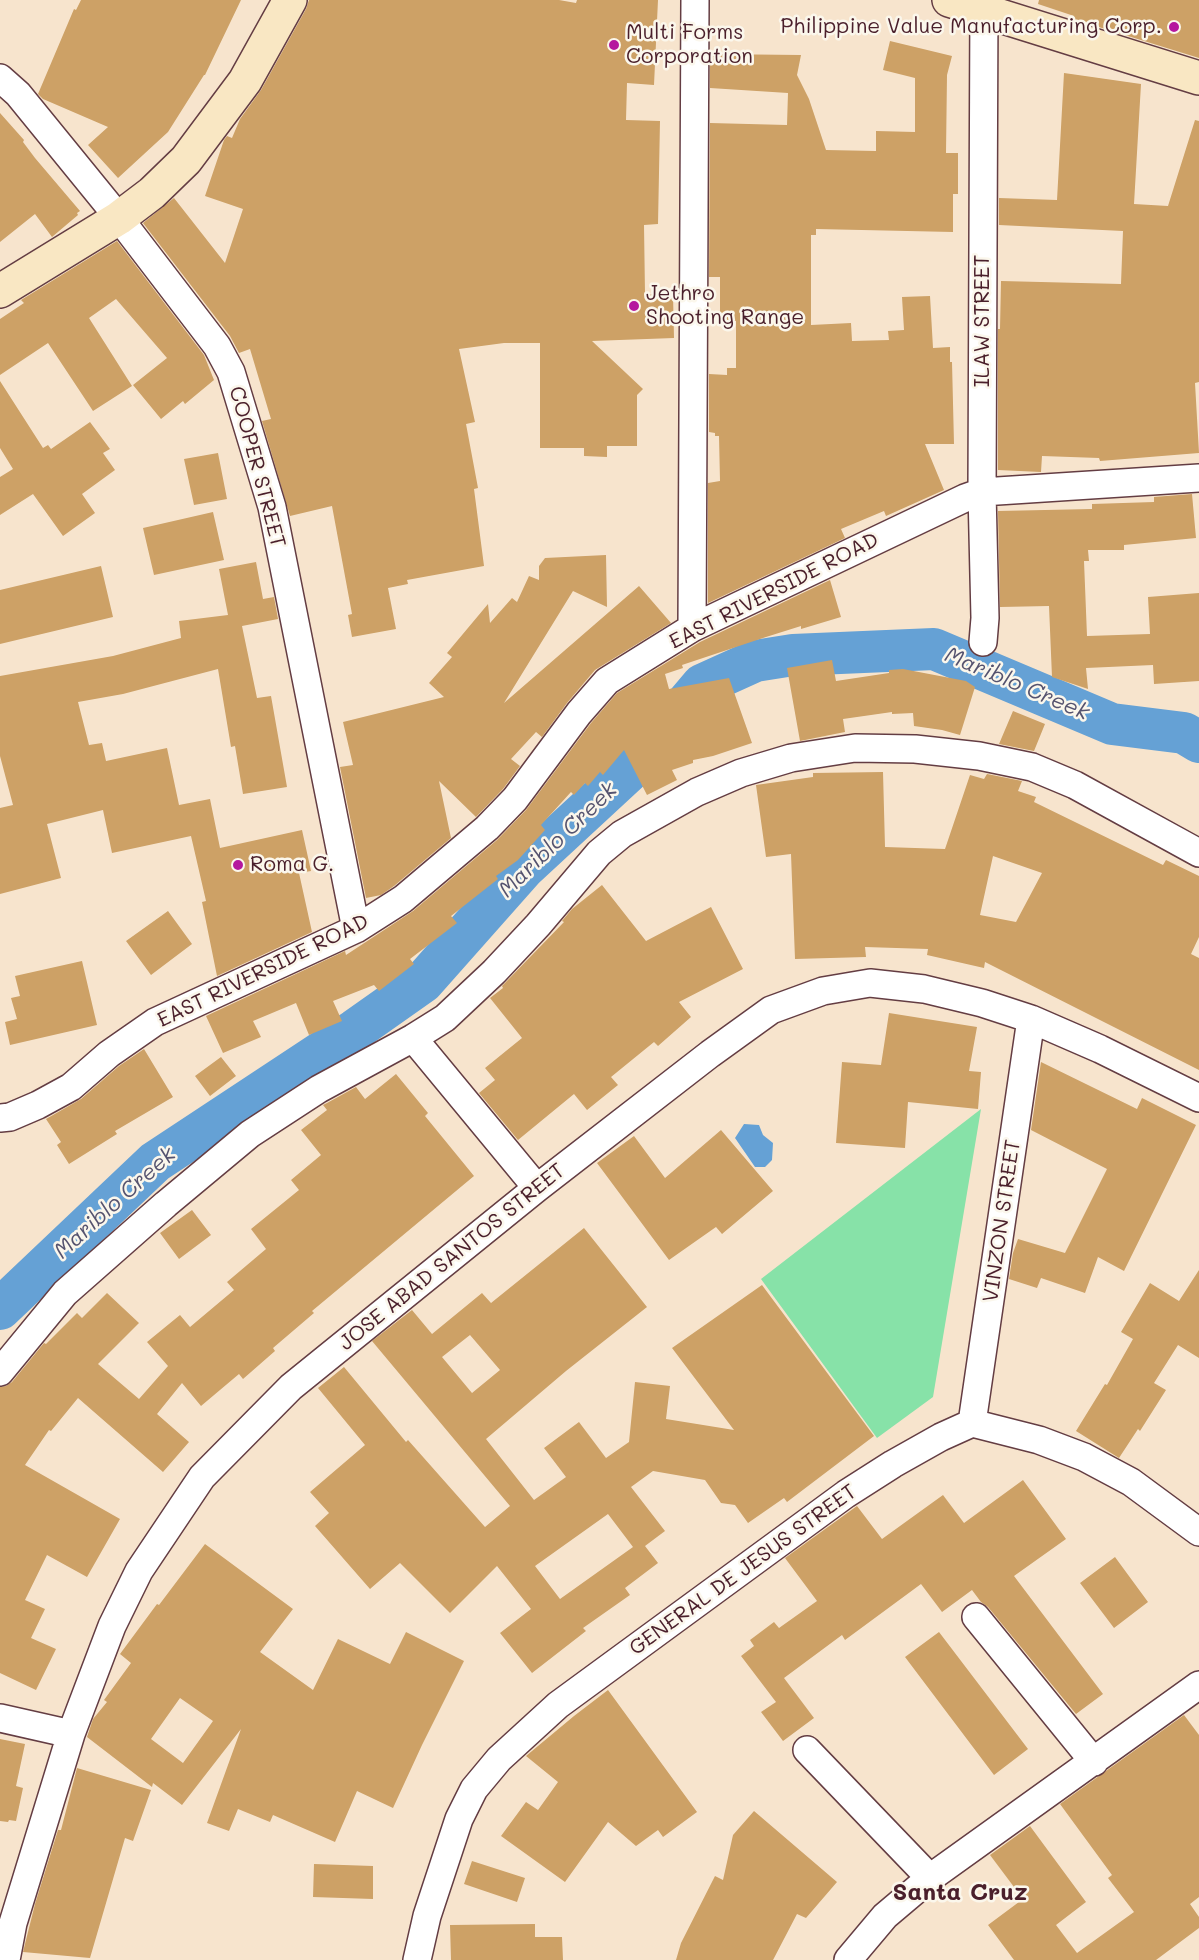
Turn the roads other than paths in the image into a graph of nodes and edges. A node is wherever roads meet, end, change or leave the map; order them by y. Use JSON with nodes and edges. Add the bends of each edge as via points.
{"nodes":[{"id":1,"x":290,"y":0,"type":"edge"},
{"id":2,"x":695,"y":0,"type":"edge"},
{"id":3,"x":949,"y":0,"type":"edge"},
{"id":4,"x":984,"y":5,"type":"edge"},
{"id":5,"x":0,"y":78,"type":"edge"},
{"id":6,"x":1199,"y":78,"type":"edge"},
{"id":7,"x":119,"y":218,"type":"junction"},
{"id":8,"x":0,"y":291,"type":"edge"},
{"id":9,"x":1199,"y":478,"type":"edge"},
{"id":10,"x":982,"y":492,"type":"junction"},
{"id":11,"x":692,"y":628,"type":"junction"},
{"id":12,"x":983,"y":642,"type":"dead end"},
{"id":13,"x":1199,"y":853,"type":"edge"},
{"id":14,"x":356,"y":929,"type":"junction"},
{"id":15,"x":1031,"y":1019,"type":"junction"},
{"id":16,"x":412,"y":1038,"type":"junction"},
{"id":17,"x":1199,"y":1098,"type":"edge"},
{"id":18,"x":0,"y":1118,"type":"edge"},
{"id":19,"x":537,"y":1188,"type":"junction"},
{"id":20,"x":0,"y":1372,"type":"edge"},
{"id":21,"x":972,"y":1423,"type":"junction"},
{"id":22,"x":1199,"y":1532,"type":"edge"},
{"id":23,"x":976,"y":1617,"type":"dead end"},
{"id":24,"x":1199,"y":1685,"type":"edge"},
{"id":25,"x":0,"y":1718,"type":"edge"},
{"id":26,"x":71,"y":1734,"type":"junction"},
{"id":27,"x":807,"y":1750,"type":"dead end"},
{"id":28,"x":1094,"y":1762,"type":"junction"},
{"id":29,"x":930,"y":1878,"type":"junction"},
{"id":30,"x":6,"y":1960,"type":"edge"},
{"id":31,"x":417,"y":1960,"type":"edge"},
{"id":32,"x":848,"y":1960,"type":"edge"}],
"edges":[{"from":1,"to":7,"type":"street","via":[[245,81],[186,160]]},
{"from":2,"to":11,"type":"street"},
{"from":3,"to":4,"type":"street"},
{"from":4,"to":6,"type":"street"},
{"from":4,"to":10,"type":"street","name":"ILAW STREET"},
{"from":5,"to":7,"type":"street","name":"COOPER STREET","via":[[18,94]]},
{"from":7,"to":8,"type":"street"},
{"from":7,"to":14,"type":"street","name":"COOPER STREET","via":[[217,346],[231,372],[272,507]]},
{"from":9,"to":10,"type":"street","name":"EAST RIVERSIDE ROAD"},
{"from":10,"to":11,"type":"street","name":"EAST RIVERSIDE ROAD"},
{"from":10,"to":12,"type":"street","name":"ILAW STREET"},
{"from":11,"to":14,"type":"street","name":"EAST RIVERSIDE ROAD","via":[[607,681],[515,799],[487,828],[403,899]]},
{"from":13,"to":16,"type":"street","via":[[1075,785],[1032,767],[915,749],[855,748],[791,758],[697,792],[622,834],[599,853],[494,972],[445,1018]]},
{"from":14,"to":18,"type":"street","name":"EAST RIVERSIDE ROAD","via":[[155,1022],[71,1087],[38,1105]]},
{"from":15,"to":17,"type":"street","name":"JOSE ABAD SANTOS STREET"},
{"from":15,"to":19,"type":"street","name":"JOSE ABAD SANTOS STREET","via":[[924,989],[870,982],[822,991],[771,1010]]},
{"from":15,"to":21,"type":"street","name":"VINZON STREET"},
{"from":16,"to":19,"type":"street"},
{"from":16,"to":20,"type":"street","via":[[319,1089],[250,1134],[64,1293]]},
{"from":19,"to":26,"type":"street","name":"JOSE ABAD SANTOS STREET","via":[[291,1387],[202,1477],[139,1571],[112,1626]]},
{"from":21,"to":22,"type":"street","via":[[1039,1440],[1084,1457],[1131,1482]]},
{"from":21,"to":31,"type":"street","name":"GENERAL DE JESUS STREET","via":[[903,1458],[846,1494],[558,1705],[499,1759],[474,1789],[459,1819]]},
{"from":23,"to":28,"type":"street"},
{"from":24,"to":28,"type":"street"},
{"from":25,"to":26,"type":"street"},
{"from":26,"to":30,"type":"street","name":"JOSE ABAD SANTOS STREET","via":[[13,1923]]},
{"from":27,"to":29,"type":"street"},
{"from":28,"to":29,"type":"street"},
{"from":29,"to":32,"type":"street","via":[[885,1916]]}]}
